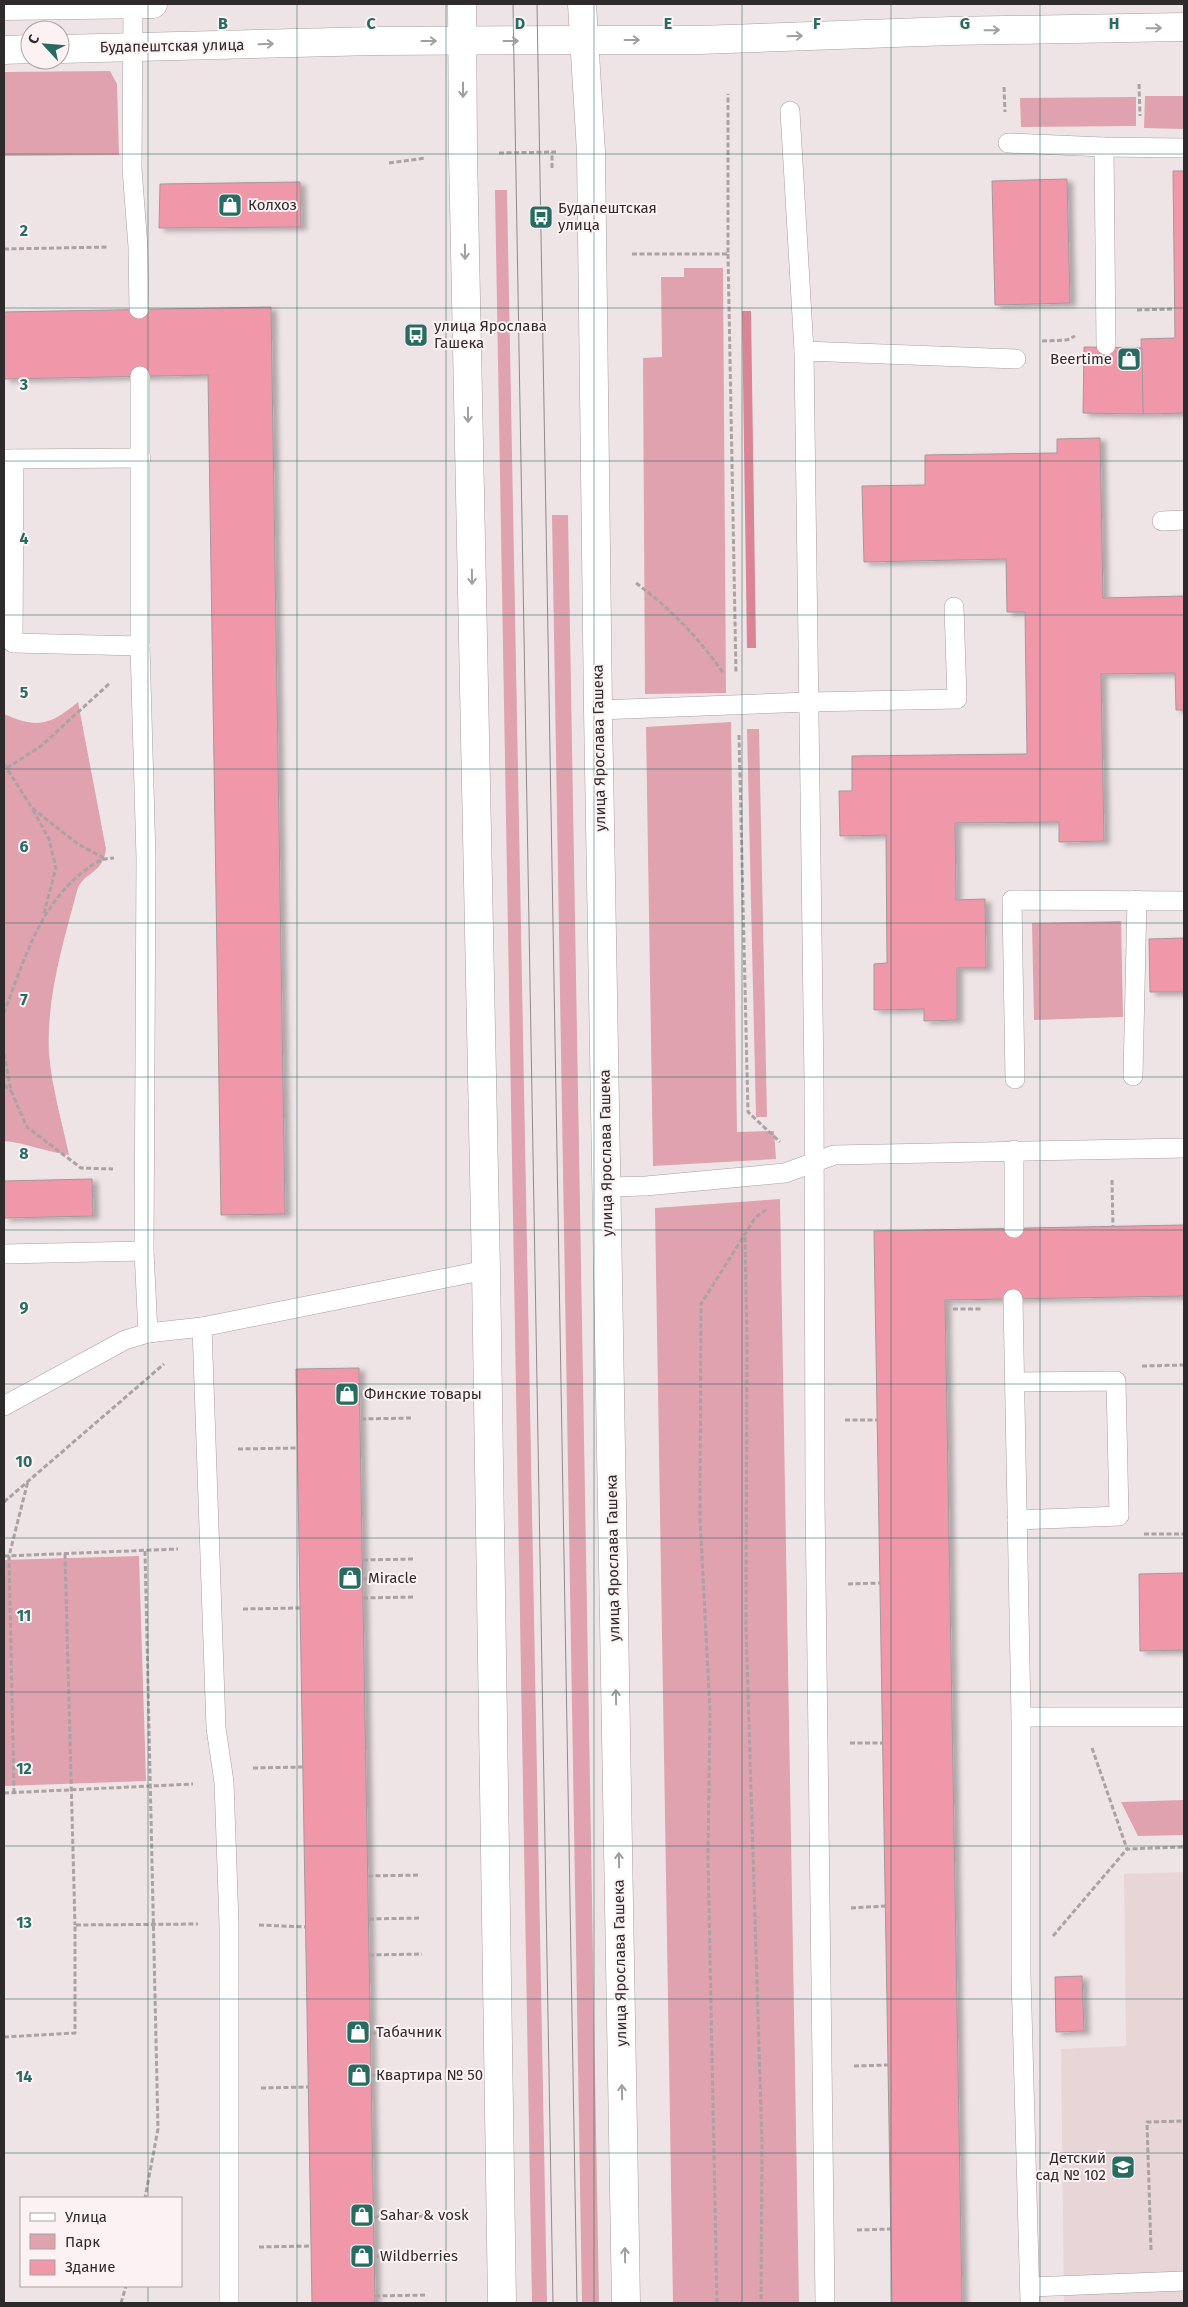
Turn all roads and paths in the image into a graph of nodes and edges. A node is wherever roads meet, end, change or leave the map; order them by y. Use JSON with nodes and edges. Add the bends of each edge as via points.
{"nodes":[{"id":1,"x":133,"y":4,"type":"edge"},
{"id":2,"x":153,"y":4,"type":"edge"},
{"id":3,"x":462,"y":4,"type":"edge"},
{"id":4,"x":582,"y":4,"type":"edge"},
{"id":5,"x":4,"y":6,"type":"edge"},
{"id":6,"x":1184,"y":27,"type":"edge"},
{"id":7,"x":583,"y":40,"type":"junction"},
{"id":8,"x":462,"y":41,"type":"junction"},
{"id":9,"x":134,"y":48,"type":"junction"},
{"id":10,"x":20,"y":49,"type":"edge"},
{"id":11,"x":70,"y":49,"type":"edge"},
{"id":12,"x":4,"y":50,"type":"edge"},
{"id":13,"x":728,"y":94,"type":"dead end"},
{"id":14,"x":790,"y":111,"type":"dead end"},
{"id":15,"x":1008,"y":143,"type":"dead end"},
{"id":16,"x":1104,"y":147,"type":"junction"},
{"id":17,"x":1184,"y":148,"type":"edge"},
{"id":18,"x":552,"y":152,"type":"junction"},
{"id":19,"x":561,"y":152,"type":"dead end"},
{"id":20,"x":494,"y":153,"type":"dead end"},
{"id":21,"x":434,"y":157,"type":"dead end"},
{"id":22,"x":389,"y":163,"type":"dead end"},
{"id":23,"x":552,"y":168,"type":"dead end"},
{"id":24,"x":138,"y":247,"type":"junction"},
{"id":25,"x":4,"y":249,"type":"edge"},
{"id":26,"x":632,"y":254,"type":"dead end"},
{"id":27,"x":728,"y":254,"type":"junction"},
{"id":28,"x":139,"y":309,"type":"dead end"},
{"id":29,"x":1174,"y":309,"type":"dead end"},
{"id":30,"x":1107,"y":310,"type":"junction"},
{"id":31,"x":1106,"y":338,"type":"joint"},
{"id":32,"x":804,"y":351,"type":"junction"},
{"id":33,"x":1016,"y":359,"type":"joint"},
{"id":34,"x":140,"y":376,"type":"dead end"},
{"id":35,"x":141,"y":458,"type":"junction"},
{"id":36,"x":9,"y":459,"type":"edge"},
{"id":37,"x":1184,"y":520,"type":"edge"},
{"id":38,"x":1162,"y":521,"type":"dead end"},
{"id":39,"x":636,"y":583,"type":"dead end"},
{"id":40,"x":954,"y":607,"type":"dead end"},
{"id":41,"x":140,"y":646,"type":"junction"},
{"id":42,"x":726,"y":677,"type":"dead end"},
{"id":43,"x":113,"y":680,"type":"dead end"},
{"id":44,"x":737,"y":682,"type":"dead end"},
{"id":45,"x":809,"y":702,"type":"junction"},
{"id":46,"x":598,"y":710,"type":"junction"},
{"id":47,"x":739,"y":733,"type":"dead end"},
{"id":48,"x":4,"y":764,"type":"edge"},
{"id":49,"x":7,"y":768,"type":"junction"},
{"id":50,"x":32,"y":808,"type":"junction"},
{"id":51,"x":105,"y":858,"type":"junction"},
{"id":52,"x":118,"y":858,"type":"dead end"},
{"id":53,"x":1137,"y":900,"type":"junction"},
{"id":54,"x":1184,"y":900,"type":"edge"},
{"id":55,"x":44,"y":916,"type":"junction"},
{"id":56,"x":4,"y":1013,"type":"edge"},
{"id":57,"x":4,"y":1054,"type":"edge"},
{"id":58,"x":1133,"y":1076,"type":"dead end"},
{"id":59,"x":1015,"y":1079,"type":"dead end"},
{"id":60,"x":4,"y":1085,"type":"edge"},
{"id":61,"x":10,"y":1091,"type":"junction"},
{"id":62,"x":779,"y":1141,"type":"dead end"},
{"id":63,"x":1112,"y":1148,"type":"junction"},
{"id":64,"x":1184,"y":1148,"type":"edge"},
{"id":65,"x":1014,"y":1150,"type":"junction"},
{"id":66,"x":812,"y":1164,"type":"junction"},
{"id":67,"x":81,"y":1168,"type":"dead end"},
{"id":68,"x":607,"y":1187,"type":"junction"},
{"id":69,"x":772,"y":1204,"type":"dead end"},
{"id":70,"x":1113,"y":1226,"type":"dead end"},
{"id":71,"x":1014,"y":1228,"type":"dead end"},
{"id":72,"x":745,"y":1235,"type":"junction"},
{"id":73,"x":144,"y":1251,"type":"junction"},
{"id":74,"x":4,"y":1254,"type":"edge"},
{"id":75,"x":486,"y":1270,"type":"junction"},
{"id":76,"x":1013,"y":1299,"type":"dead end"},
{"id":77,"x":202,"y":1327,"type":"junction"},
{"id":78,"x":148,"y":1333,"type":"junction"},
{"id":79,"x":1184,"y":1365,"type":"edge"},
{"id":80,"x":1116,"y":1381,"type":"junction"},
{"id":81,"x":1016,"y":1382,"type":"junction"},
{"id":82,"x":411,"y":1394,"type":"dead end"},
{"id":83,"x":360,"y":1395,"type":"dead end"},
{"id":84,"x":4,"y":1406,"type":"edge"},
{"id":85,"x":412,"y":1418,"type":"dead end"},
{"id":86,"x":360,"y":1419,"type":"dead end"},
{"id":87,"x":838,"y":1420,"type":"dead end"},
{"id":88,"x":877,"y":1420,"type":"dead end"},
{"id":89,"x":298,"y":1448,"type":"dead end"},
{"id":90,"x":206,"y":1450,"type":"junction"},
{"id":91,"x":28,"y":1481,"type":"junction"},
{"id":92,"x":4,"y":1502,"type":"edge"},
{"id":93,"x":1119,"y":1516,"type":"junction"},
{"id":94,"x":1017,"y":1520,"type":"junction"},
{"id":95,"x":1184,"y":1534,"type":"edge"},
{"id":96,"x":164,"y":1550,"type":"dead end"},
{"id":97,"x":145,"y":1551,"type":"junction"},
{"id":98,"x":64,"y":1554,"type":"junction"},
{"id":99,"x":4,"y":1556,"type":"edge"},
{"id":100,"x":9,"y":1556,"type":"junction"},
{"id":101,"x":414,"y":1559,"type":"dead end"},
{"id":102,"x":363,"y":1560,"type":"dead end"},
{"id":103,"x":414,"y":1578,"type":"dead end"},
{"id":104,"x":363,"y":1579,"type":"dead end"},
{"id":105,"x":880,"y":1584,"type":"dead end"},
{"id":106,"x":840,"y":1585,"type":"dead end"},
{"id":107,"x":415,"y":1597,"type":"dead end"},
{"id":108,"x":363,"y":1598,"type":"dead end"},
{"id":109,"x":300,"y":1608,"type":"dead end"},
{"id":110,"x":211,"y":1610,"type":"junction"},
{"id":111,"x":1184,"y":1717,"type":"edge"},
{"id":112,"x":1021,"y":1718,"type":"junction"},
{"id":113,"x":1081,"y":1718,"type":"junction"},
{"id":114,"x":843,"y":1743,"type":"dead end"},
{"id":115,"x":882,"y":1743,"type":"dead end"},
{"id":116,"x":303,"y":1767,"type":"dead end"},
{"id":117,"x":223,"y":1775,"type":"junction"},
{"id":118,"x":150,"y":1786,"type":"junction"},
{"id":119,"x":72,"y":1790,"type":"junction"},
{"id":120,"x":4,"y":1793,"type":"edge"},
{"id":121,"x":14,"y":1793,"type":"junction"},
{"id":122,"x":1184,"y":1847,"type":"edge"},
{"id":123,"x":1127,"y":1849,"type":"junction"},
{"id":124,"x":420,"y":1875,"type":"dead end"},
{"id":125,"x":368,"y":1876,"type":"dead end"},
{"id":126,"x":885,"y":1906,"type":"dead end"},
{"id":127,"x":846,"y":1908,"type":"dead end"},
{"id":128,"x":420,"y":1918,"type":"dead end"},
{"id":129,"x":369,"y":1919,"type":"dead end"},
{"id":130,"x":154,"y":1924,"type":"junction"},
{"id":131,"x":198,"y":1924,"type":"dead end"},
{"id":132,"x":229,"y":1924,"type":"junction"},
{"id":133,"x":75,"y":1925,"type":"junction"},
{"id":134,"x":306,"y":1927,"type":"dead end"},
{"id":135,"x":422,"y":1954,"type":"dead end"},
{"id":136,"x":369,"y":1955,"type":"dead end"},
{"id":137,"x":1021,"y":1974,"type":"junction"},
{"id":138,"x":423,"y":2032,"type":"dead end"},
{"id":139,"x":371,"y":2033,"type":"dead end"},
{"id":140,"x":4,"y":2036,"type":"edge"},
{"id":141,"x":888,"y":2065,"type":"dead end"},
{"id":142,"x":848,"y":2066,"type":"dead end"},
{"id":143,"x":424,"y":2074,"type":"dead end"},
{"id":144,"x":371,"y":2075,"type":"dead end"},
{"id":145,"x":308,"y":2087,"type":"dead end"},
{"id":146,"x":230,"y":2088,"type":"junction"},
{"id":147,"x":1184,"y":2120,"type":"edge"},
{"id":148,"x":146,"y":2197,"type":"edge"},
{"id":149,"x":426,"y":2216,"type":"dead end"},
{"id":150,"x":374,"y":2217,"type":"dead end"},
{"id":151,"x":891,"y":2229,"type":"dead end"},
{"id":152,"x":851,"y":2230,"type":"dead end"},
{"id":153,"x":311,"y":2246,"type":"dead end"},
{"id":154,"x":229,"y":2247,"type":"junction"},
{"id":155,"x":375,"y":2256,"type":"dead end"},
{"id":156,"x":427,"y":2256,"type":"dead end"},
{"id":157,"x":1184,"y":2281,"type":"edge"},
{"id":158,"x":1152,"y":2282,"type":"junction"},
{"id":159,"x":126,"y":2287,"type":"edge"},
{"id":160,"x":428,"y":2295,"type":"dead end"},
{"id":161,"x":1030,"y":2295,"type":"edge"},
{"id":162,"x":375,"y":2296,"type":"dead end"},
{"id":163,"x":121,"y":2303,"type":"edge"},
{"id":164,"x":229,"y":2303,"type":"edge"},
{"id":165,"x":502,"y":2303,"type":"edge"},
{"id":166,"x":626,"y":2303,"type":"edge"},
{"id":167,"x":717,"y":2303,"type":"edge"},
{"id":168,"x":761,"y":2303,"type":"edge"},
{"id":169,"x":825,"y":2303,"type":"edge"}],
"edges":[{"from":1,"to":2,"type":"street"},
{"from":1,"to":5,"type":"street"},
{"from":1,"to":9,"type":"lane"},
{"from":3,"to":8,"type":"street"},
{"from":4,"to":7,"type":"street","name":"улица Ярослава Гашека"},
{"from":7,"to":6,"type":"street","name":"Будапештская улица","one_way":true},
{"from":8,"to":7,"type":"street","name":"Будапештская улица","one_way":true},
{"from":7,"to":46,"type":"street","name":"улица Ярослава Гашека","via":[[592,152]]},
{"from":9,"to":8,"type":"street","name":"Будапештская улица","one_way":true},
{"from":8,"to":75,"type":"street","one_way":true},
{"from":9,"to":11,"type":"street","name":"Будапештская улица"},
{"from":9,"to":24,"type":"lane","via":[[132,169]]},
{"from":10,"to":12,"type":"street"},
{"from":13,"to":27,"type":"path"},
{"from":14,"to":32,"type":"lane"},
{"from":15,"to":16,"type":"lane"},
{"from":16,"to":17,"type":"lane"},
{"from":16,"to":30,"type":"lane"},
{"from":18,"to":19,"type":"path"},
{"from":18,"to":20,"type":"path"},
{"from":18,"to":23,"type":"path"},
{"from":21,"to":22,"type":"path"},
{"from":24,"to":25,"type":"path"},
{"from":24,"to":28,"type":"lane"},
{"from":26,"to":27,"type":"path"},
{"from":27,"to":44,"type":"path"},
{"from":29,"to":30,"type":"path"},
{"from":30,"to":31,"type":"lane"},
{"from":31,"to":33,"type":"path","via":[[1082,332],[1067,340],[1015,343]]},
{"from":32,"to":33,"type":"lane"},
{"from":32,"to":45,"type":"lane"},
{"from":34,"to":35,"type":"lane"},
{"from":35,"to":36,"type":"lane"},
{"from":35,"to":41,"type":"lane"},
{"from":36,"to":41,"type":"lane","via":[[13,643]]},
{"from":37,"to":38,"type":"lane"},
{"from":39,"to":42,"type":"path","via":[[699,639]]},
{"from":40,"to":45,"type":"lane","via":[[957,699]]},
{"from":41,"to":73,"type":"lane","via":[[146,858]]},
{"from":43,"to":49,"type":"path","via":[[41,746]]},
{"from":45,"to":46,"type":"lane"},
{"from":45,"to":66,"type":"lane","via":[[814,1082]]},
{"from":46,"to":68,"type":"street","name":"улица Ярослава Гашека"},
{"from":47,"to":62,"type":"path","via":[[748,1112]]},
{"from":48,"to":49,"type":"path"},
{"from":49,"to":50,"type":"path"},
{"from":50,"to":51,"type":"path","via":[[78,844]]},
{"from":50,"to":55,"type":"path","via":[[49,839],[56,868]]},
{"from":51,"to":52,"type":"path"},
{"from":51,"to":55,"type":"path","via":[[69,883]]},
{"from":53,"to":54,"type":"lane"},
{"from":53,"to":58,"type":"lane"},
{"from":53,"to":59,"type":"lane","via":[[1012,900]]},
{"from":55,"to":56,"type":"path"},
{"from":57,"to":61,"type":"path"},
{"from":60,"to":61,"type":"path"},
{"from":61,"to":67,"type":"path","via":[[27,1127]]},
{"from":63,"to":64,"type":"lane"},
{"from":63,"to":65,"type":"lane"},
{"from":63,"to":70,"type":"path"},
{"from":65,"to":66,"type":"lane","via":[[834,1155]]},
{"from":65,"to":71,"type":"lane"},
{"from":66,"to":68,"type":"lane","via":[[785,1173]]},
{"from":66,"to":169,"type":"lane"},
{"from":166,"to":68,"type":"street","name":"улица Ярослава Гашека","one_way":true},
{"from":69,"to":72,"type":"path","via":[[755,1218]]},
{"from":72,"to":167,"type":"path","via":[[701,1304],[700,1518],[710,1712],[708,1857]]},
{"from":72,"to":168,"type":"path","via":[[746,1627],[762,2144]]},
{"from":73,"to":74,"type":"lane"},
{"from":73,"to":78,"type":"lane"},
{"from":75,"to":77,"type":"lane"},
{"from":75,"to":165,"type":"street"},
{"from":76,"to":81,"type":"lane"},
{"from":77,"to":78,"type":"lane"},
{"from":77,"to":90,"type":"lane"},
{"from":77,"to":91,"type":"path","via":[[169,1360]]},
{"from":78,"to":84,"type":"lane","via":[[125,1340]]},
{"from":79,"to":80,"type":"path","via":[[1141,1366]]},
{"from":80,"to":81,"type":"lane"},
{"from":80,"to":93,"type":"lane"},
{"from":81,"to":94,"type":"lane"},
{"from":82,"to":83,"type":"path"},
{"from":85,"to":86,"type":"path"},
{"from":87,"to":88,"type":"path"},
{"from":89,"to":90,"type":"path"},
{"from":90,"to":110,"type":"lane"},
{"from":91,"to":92,"type":"path"},
{"from":91,"to":100,"type":"path"},
{"from":93,"to":94,"type":"lane"},
{"from":93,"to":95,"type":"path","via":[[1145,1535]]},
{"from":94,"to":112,"type":"lane"},
{"from":96,"to":97,"type":"path"},
{"from":97,"to":98,"type":"path"},
{"from":97,"to":118,"type":"path"},
{"from":98,"to":100,"type":"path"},
{"from":98,"to":119,"type":"path"},
{"from":99,"to":100,"type":"path"},
{"from":100,"to":121,"type":"path"},
{"from":101,"to":102,"type":"path"},
{"from":103,"to":104,"type":"path"},
{"from":105,"to":106,"type":"path"},
{"from":107,"to":108,"type":"path"},
{"from":109,"to":110,"type":"path"},
{"from":110,"to":117,"type":"lane","via":[[216,1728]]},
{"from":111,"to":113,"type":"lane"},
{"from":112,"to":113,"type":"lane"},
{"from":112,"to":137,"type":"lane"},
{"from":113,"to":123,"type":"path"},
{"from":114,"to":115,"type":"path"},
{"from":116,"to":117,"type":"path"},
{"from":117,"to":118,"type":"path"},
{"from":117,"to":132,"type":"lane"},
{"from":118,"to":119,"type":"path"},
{"from":118,"to":130,"type":"path"},
{"from":119,"to":121,"type":"path"},
{"from":119,"to":133,"type":"path"},
{"from":120,"to":121,"type":"path"},
{"from":122,"to":123,"type":"path"},
{"from":123,"to":137,"type":"path"},
{"from":124,"to":125,"type":"path"},
{"from":126,"to":127,"type":"path"},
{"from":128,"to":129,"type":"path"},
{"from":130,"to":131,"type":"path"},
{"from":130,"to":133,"type":"path"},
{"from":130,"to":148,"type":"path","via":[[158,2129]]},
{"from":132,"to":134,"type":"path"},
{"from":132,"to":146,"type":"lane"},
{"from":133,"to":140,"type":"path","via":[[75,2032]]},
{"from":135,"to":136,"type":"path"},
{"from":137,"to":161,"type":"lane"},
{"from":138,"to":139,"type":"path"},
{"from":141,"to":142,"type":"path"},
{"from":143,"to":144,"type":"path"},
{"from":145,"to":146,"type":"path"},
{"from":146,"to":154,"type":"lane"},
{"from":147,"to":158,"type":"path","via":[[1147,2122]]},
{"from":149,"to":150,"type":"path"},
{"from":151,"to":152,"type":"path"},
{"from":153,"to":154,"type":"path"},
{"from":154,"to":164,"type":"lane"},
{"from":155,"to":156,"type":"path"},
{"from":157,"to":158,"type":"lane"},
{"from":158,"to":161,"type":"lane"},
{"from":159,"to":163,"type":"path"},
{"from":160,"to":162,"type":"path"}]}
